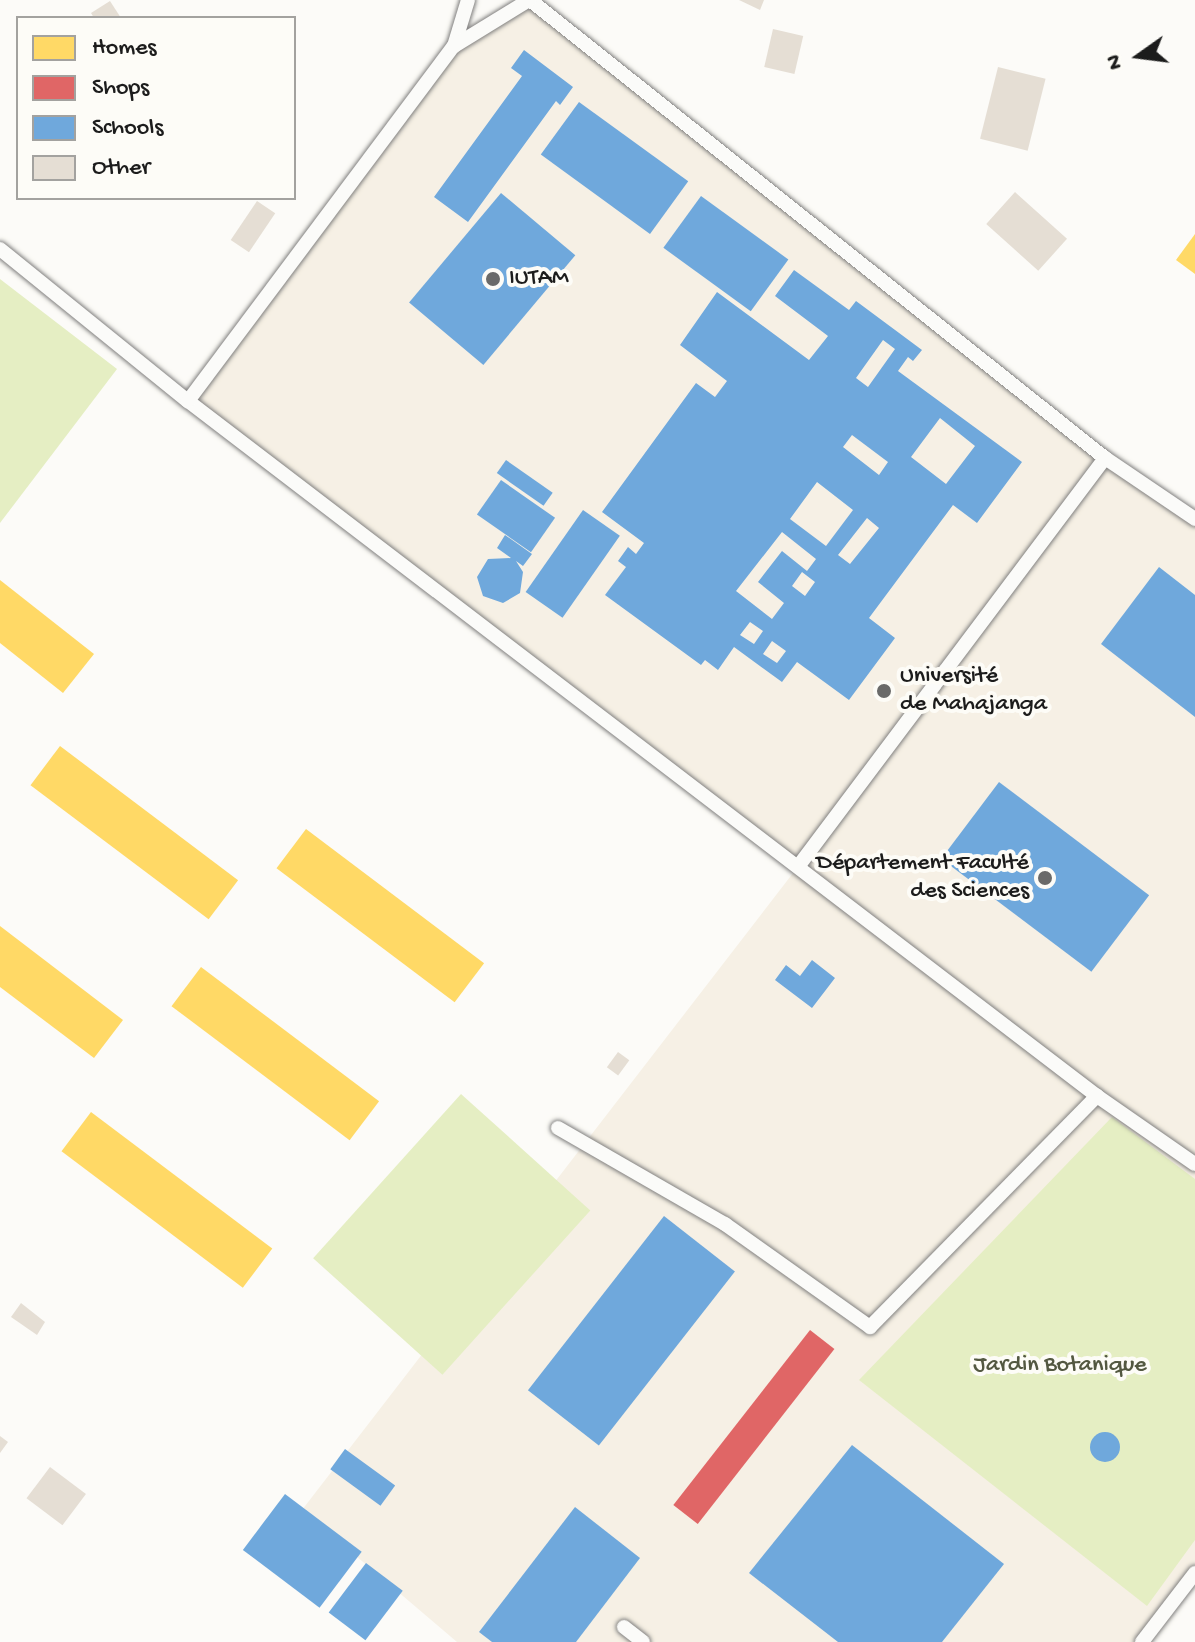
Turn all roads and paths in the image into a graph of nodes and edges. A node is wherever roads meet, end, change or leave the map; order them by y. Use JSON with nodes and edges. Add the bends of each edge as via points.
{"nodes":[{"id":1,"x":468,"y":0,"type":"edge"},
{"id":2,"x":530,"y":0,"type":"edge"},
{"id":3,"x":454,"y":46,"type":"junction"},
{"id":4,"x":0,"y":249,"type":"edge"},
{"id":5,"x":188,"y":401,"type":"junction"},
{"id":6,"x":1105,"y":458,"type":"junction"},
{"id":7,"x":1195,"y":519,"type":"edge"},
{"id":8,"x":800,"y":864,"type":"junction"},
{"id":9,"x":1097,"y":1096,"type":"junction"},
{"id":10,"x":558,"y":1128,"type":"dead end"},
{"id":11,"x":1195,"y":1164,"type":"edge"},
{"id":12,"x":1195,"y":1573,"type":"edge"},
{"id":13,"x":624,"y":1627,"type":"dead end"},
{"id":14,"x":643,"y":1642,"type":"edge"},
{"id":15,"x":1142,"y":1642,"type":"edge"}],
"edges":[{"from":1,"to":3,"type":"lane"},
{"from":2,"to":3,"type":"lane"},
{"from":2,"to":6,"type":"lane"},
{"from":3,"to":5,"type":"lane"},
{"from":4,"to":5,"type":"lane"},
{"from":5,"to":8,"type":"lane"},
{"from":6,"to":7,"type":"lane"},
{"from":6,"to":8,"type":"lane"},
{"from":8,"to":9,"type":"lane"},
{"from":9,"to":10,"type":"lane","via":[[870,1327],[725,1224]]},
{"from":9,"to":11,"type":"lane"},
{"from":12,"to":15,"type":"lane"},
{"from":13,"to":14,"type":"lane"}]}
